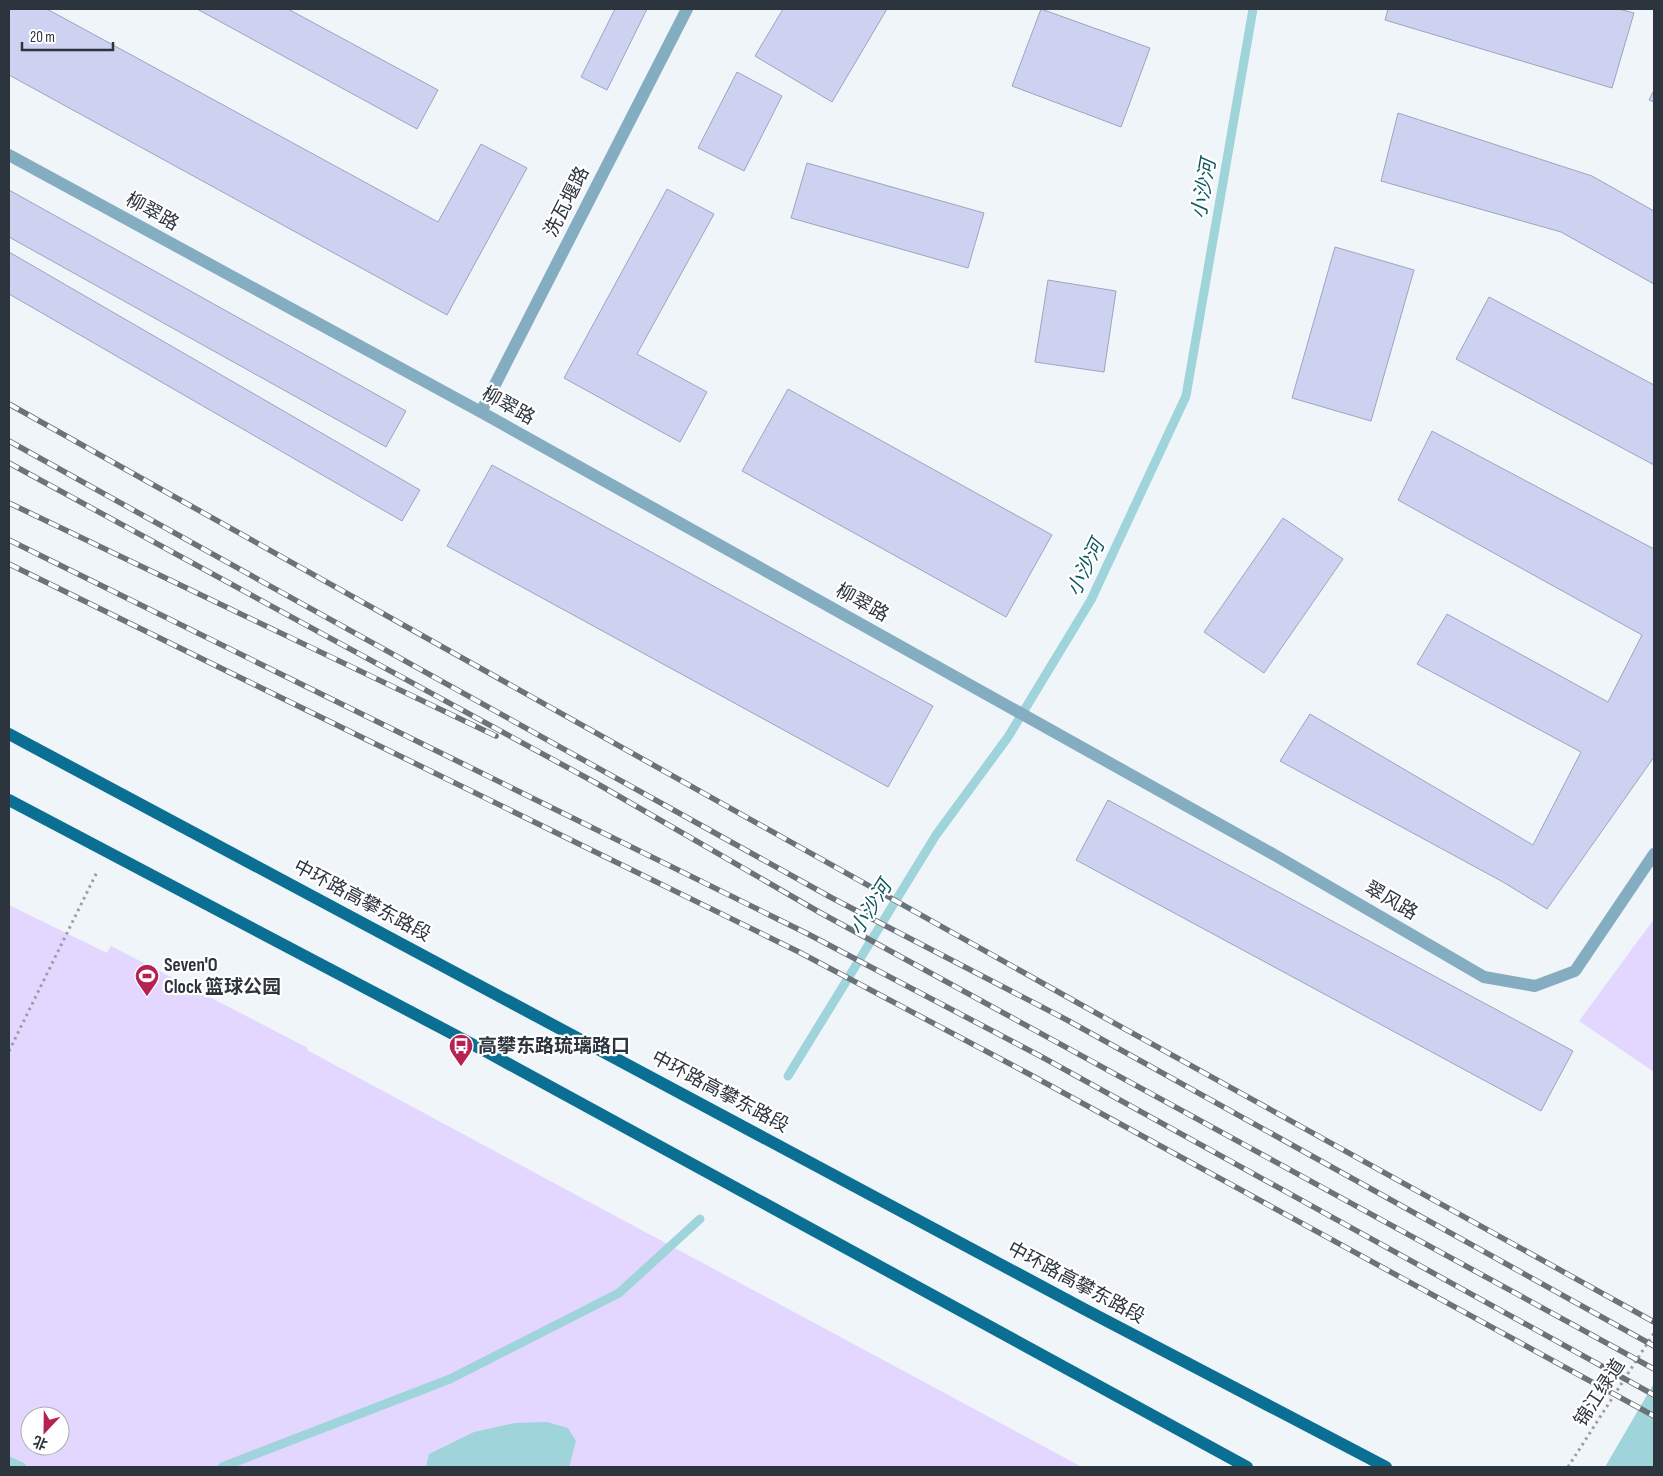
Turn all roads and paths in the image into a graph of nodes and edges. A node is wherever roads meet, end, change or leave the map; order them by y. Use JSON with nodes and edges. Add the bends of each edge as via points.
{"nodes":[{"id":1,"x":687,"y":9,"type":"edge"},
{"id":2,"x":9,"y":155,"type":"edge"},
{"id":3,"x":481,"y":412,"type":"junction"},
{"id":4,"x":9,"y":734,"type":"edge"},
{"id":5,"x":1074,"y":744,"type":"joint"},
{"id":6,"x":9,"y":800,"type":"edge"},
{"id":7,"x":107,"y":852,"type":"junction"},
{"id":8,"x":1654,"y":854,"type":"edge"},
{"id":9,"x":9,"y":1051,"type":"edge"},
{"id":10,"x":1654,"y":1332,"type":"edge"},
{"id":11,"x":1247,"y":1467,"type":"edge"},
{"id":12,"x":1386,"y":1467,"type":"edge"},
{"id":13,"x":1568,"y":1467,"type":"edge"}],
"edges":[{"from":1,"to":3,"type":"street","name":"洗瓦堰路"},
{"from":2,"to":3,"type":"street","name":"柳翠路"},
{"from":3,"to":5,"type":"street","name":"柳翠路"},
{"from":4,"to":12,"type":"main road","name":"中环路高攀东路段"},
{"from":5,"to":8,"type":"street","name":"翠风路","via":[[1271,853],[1484,977],[1534,986],[1574,971]]},
{"from":6,"to":7,"type":"main road"},
{"from":7,"to":9,"type":"path"},
{"from":7,"to":11,"type":"main road","via":[[487,1052]]},
{"from":10,"to":13,"type":"path","name":"锦江绿道"}]}
